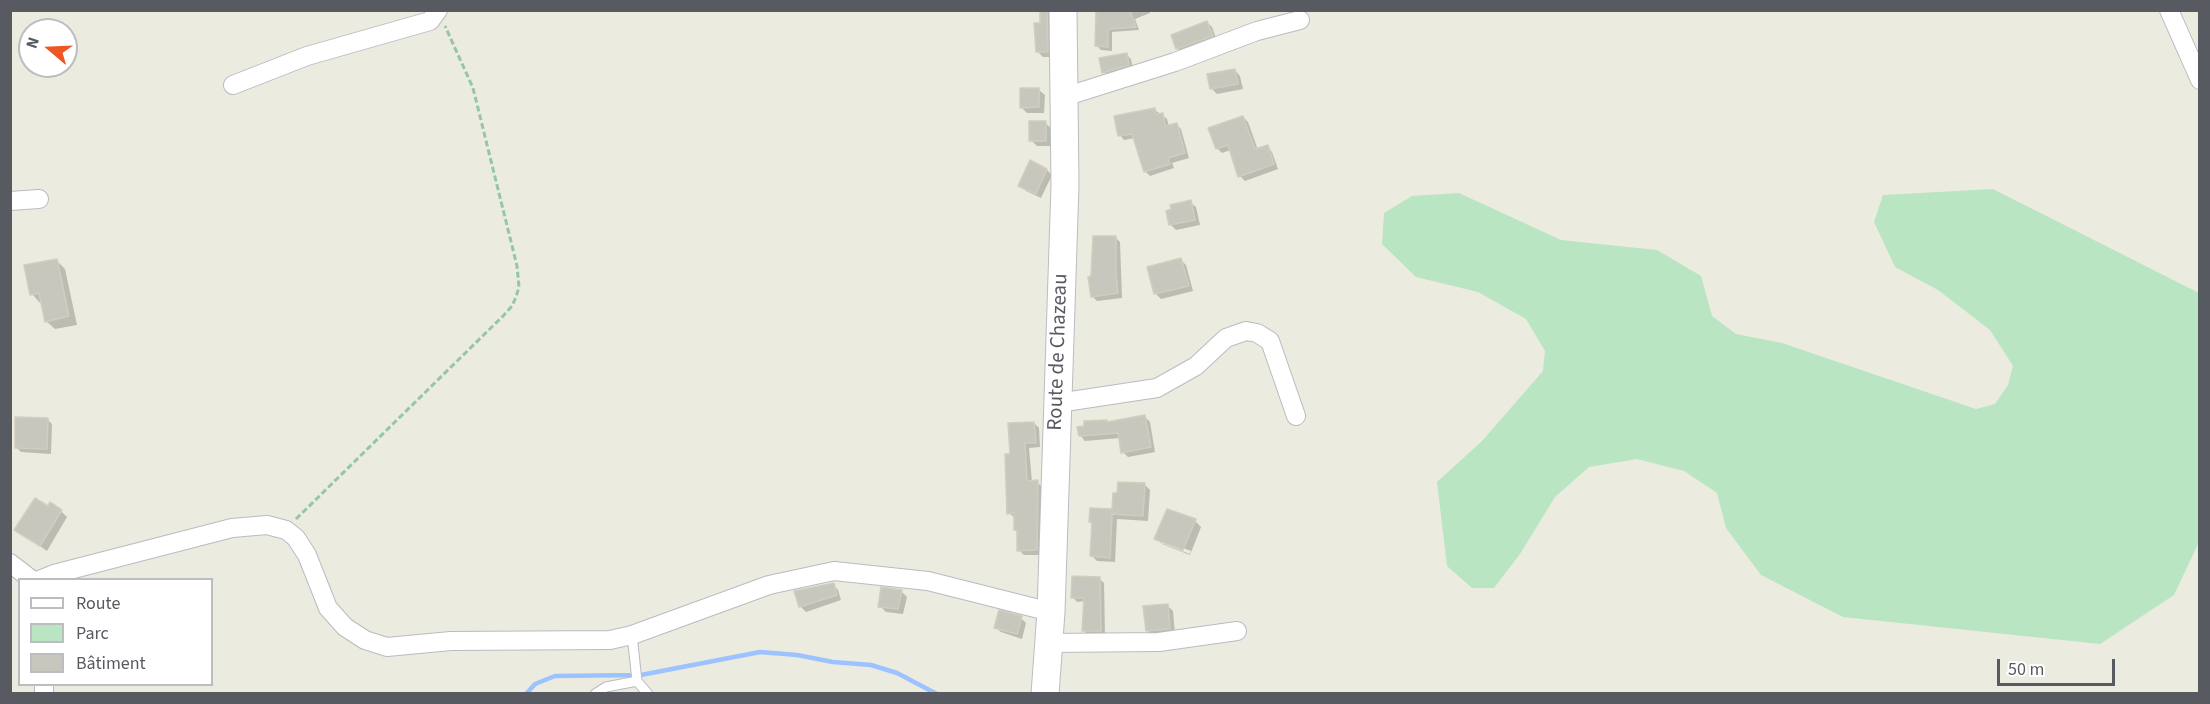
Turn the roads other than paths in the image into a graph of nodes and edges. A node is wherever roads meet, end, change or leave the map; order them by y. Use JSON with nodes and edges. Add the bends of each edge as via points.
{"nodes":[{"id":1,"x":1063,"y":10,"type":"edge"},
{"id":2,"x":2169,"y":10,"type":"edge"},
{"id":3,"x":437,"y":13,"type":"edge"},
{"id":4,"x":1300,"y":20,"type":"dead end"},
{"id":5,"x":2199,"y":80,"type":"edge"},
{"id":6,"x":233,"y":85,"type":"dead end"},
{"id":7,"x":1064,"y":97,"type":"junction"},
{"id":8,"x":39,"y":199,"type":"dead end"},
{"id":9,"x":10,"y":201,"type":"edge"},
{"id":10,"x":1058,"y":402,"type":"junction"},
{"id":11,"x":1296,"y":416,"type":"dead end"},
{"id":12,"x":10,"y":564,"type":"edge"},
{"id":13,"x":31,"y":578,"type":"edge"},
{"id":14,"x":42,"y":578,"type":"edge"},
{"id":15,"x":1051,"y":612,"type":"junction"},
{"id":16,"x":1237,"y":631,"type":"dead end"},
{"id":17,"x":632,"y":635,"type":"junction"},
{"id":18,"x":1049,"y":643,"type":"junction"},
{"id":19,"x":637,"y":681,"type":"junction"},
{"id":20,"x":595,"y":693,"type":"edge"},
{"id":21,"x":648,"y":693,"type":"edge"},
{"id":22,"x":1045,"y":693,"type":"edge"}],
"edges":[{"from":1,"to":7,"type":"main road","name":"Route de Chazeau"},
{"from":2,"to":5,"type":"street"},
{"from":3,"to":6,"type":"street","via":[[430,21],[307,56]]},
{"from":4,"to":7,"type":"street"},
{"from":7,"to":10,"type":"main road","name":"Route de Chazeau"},
{"from":8,"to":9,"type":"street"},
{"from":10,"to":11,"type":"street","via":[[1157,388],[1196,366],[1226,338],[1246,331],[1270,341]]},
{"from":10,"to":15,"type":"main road","name":"Route de Chazeau"},
{"from":12,"to":13,"type":"street"},
{"from":14,"to":17,"type":"street","via":[[232,528],[267,525],[286,530],[296,538],[328,608],[345,627],[365,640],[387,647],[451,641],[610,640]]},
{"from":15,"to":17,"type":"street","via":[[928,581],[834,571],[769,585]]},
{"from":15,"to":18,"type":"main road","name":"Route de Chazeau"},
{"from":16,"to":18,"type":"street","via":[[1159,642]]},
{"from":17,"to":19,"type":"lane"},
{"from":18,"to":22,"type":"main road","name":"Route de Chazeau"},
{"from":19,"to":20,"type":"lane"},
{"from":19,"to":21,"type":"lane"}]}
